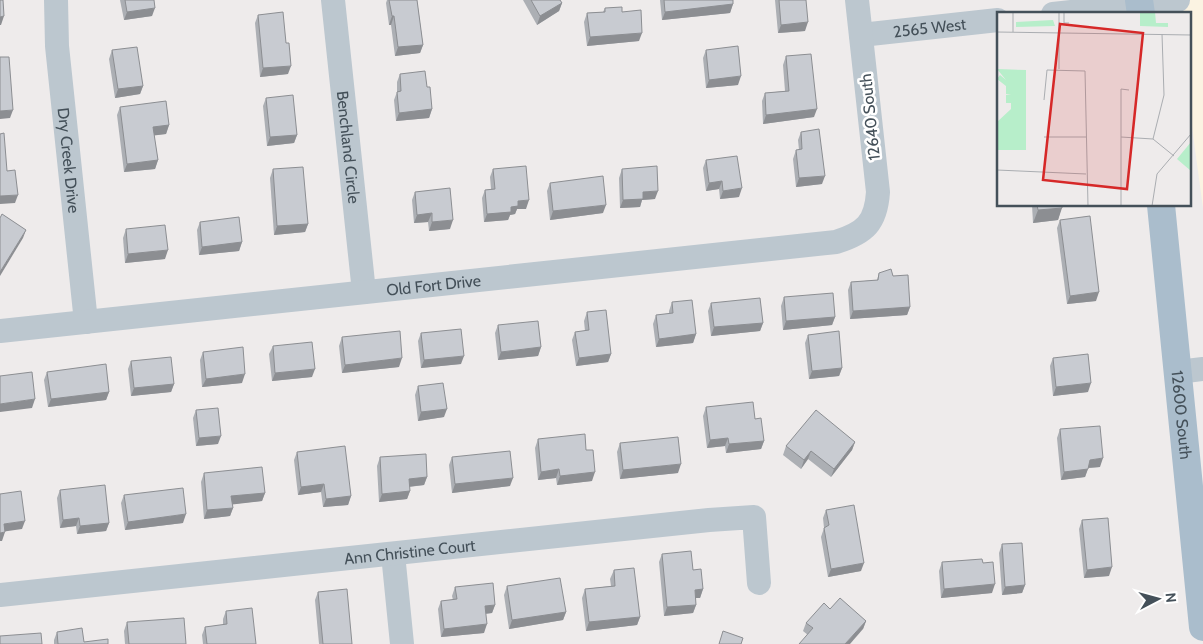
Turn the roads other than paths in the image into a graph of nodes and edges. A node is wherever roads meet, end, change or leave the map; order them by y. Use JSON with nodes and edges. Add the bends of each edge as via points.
{"nodes":[{"id":1,"x":56,"y":0,"type":"edge"},
{"id":2,"x":333,"y":0,"type":"edge"},
{"id":3,"x":858,"y":0,"type":"edge"},
{"id":4,"x":1178,"y":0,"type":"edge"},
{"id":5,"x":1140,"y":6,"type":"edge"},
{"id":6,"x":1076,"y":12,"type":"edge"},
{"id":7,"x":997,"y":20,"type":"edge"},
{"id":8,"x":861,"y":35,"type":"junction"},
{"id":9,"x":1161,"y":206,"type":"edge"},
{"id":10,"x":864,"y":230,"type":"joint"},
{"id":11,"x":364,"y":292,"type":"junction"},
{"id":12,"x":86,"y":322,"type":"junction"},
{"id":13,"x":0,"y":331,"type":"edge"},
{"id":14,"x":1190,"y":371,"type":"edge"},
{"id":15,"x":393,"y":554,"type":"junction"},
{"id":16,"x":759,"y":583,"type":"dead end"},
{"id":17,"x":0,"y":595,"type":"edge"},
{"id":18,"x":1203,"y":626,"type":"edge"},
{"id":19,"x":402,"y":644,"type":"edge"}],
"edges":[{"from":1,"to":12,"type":"street","name":"Dry Creek Drive","via":[[56,46]]},
{"from":2,"to":11,"type":"street","name":"Benchland Circle"},
{"from":3,"to":8,"type":"street","name":"12640 South"},
{"from":4,"to":5,"type":"street"},
{"from":5,"to":6,"type":"street"},
{"from":7,"to":8,"type":"street","name":"2565 West"},
{"from":8,"to":10,"type":"street","name":"12640 South","via":[[878,192],[875,212]]},
{"from":9,"to":14,"type":"main road","name":"12600 South"},
{"from":10,"to":11,"type":"street","name":"Old Fort Drive","via":[[836,242]]},
{"from":11,"to":12,"type":"street","name":"Old Fort Drive"},
{"from":12,"to":13,"type":"street","name":"Old Fort Drive"},
{"from":14,"to":18,"type":"main road","name":"12600 South"},
{"from":15,"to":16,"type":"street","name":"Ann Christine Court","via":[[754,517]]},
{"from":15,"to":17,"type":"street","name":"Ann Christine Court"},
{"from":15,"to":19,"type":"street"}]}
